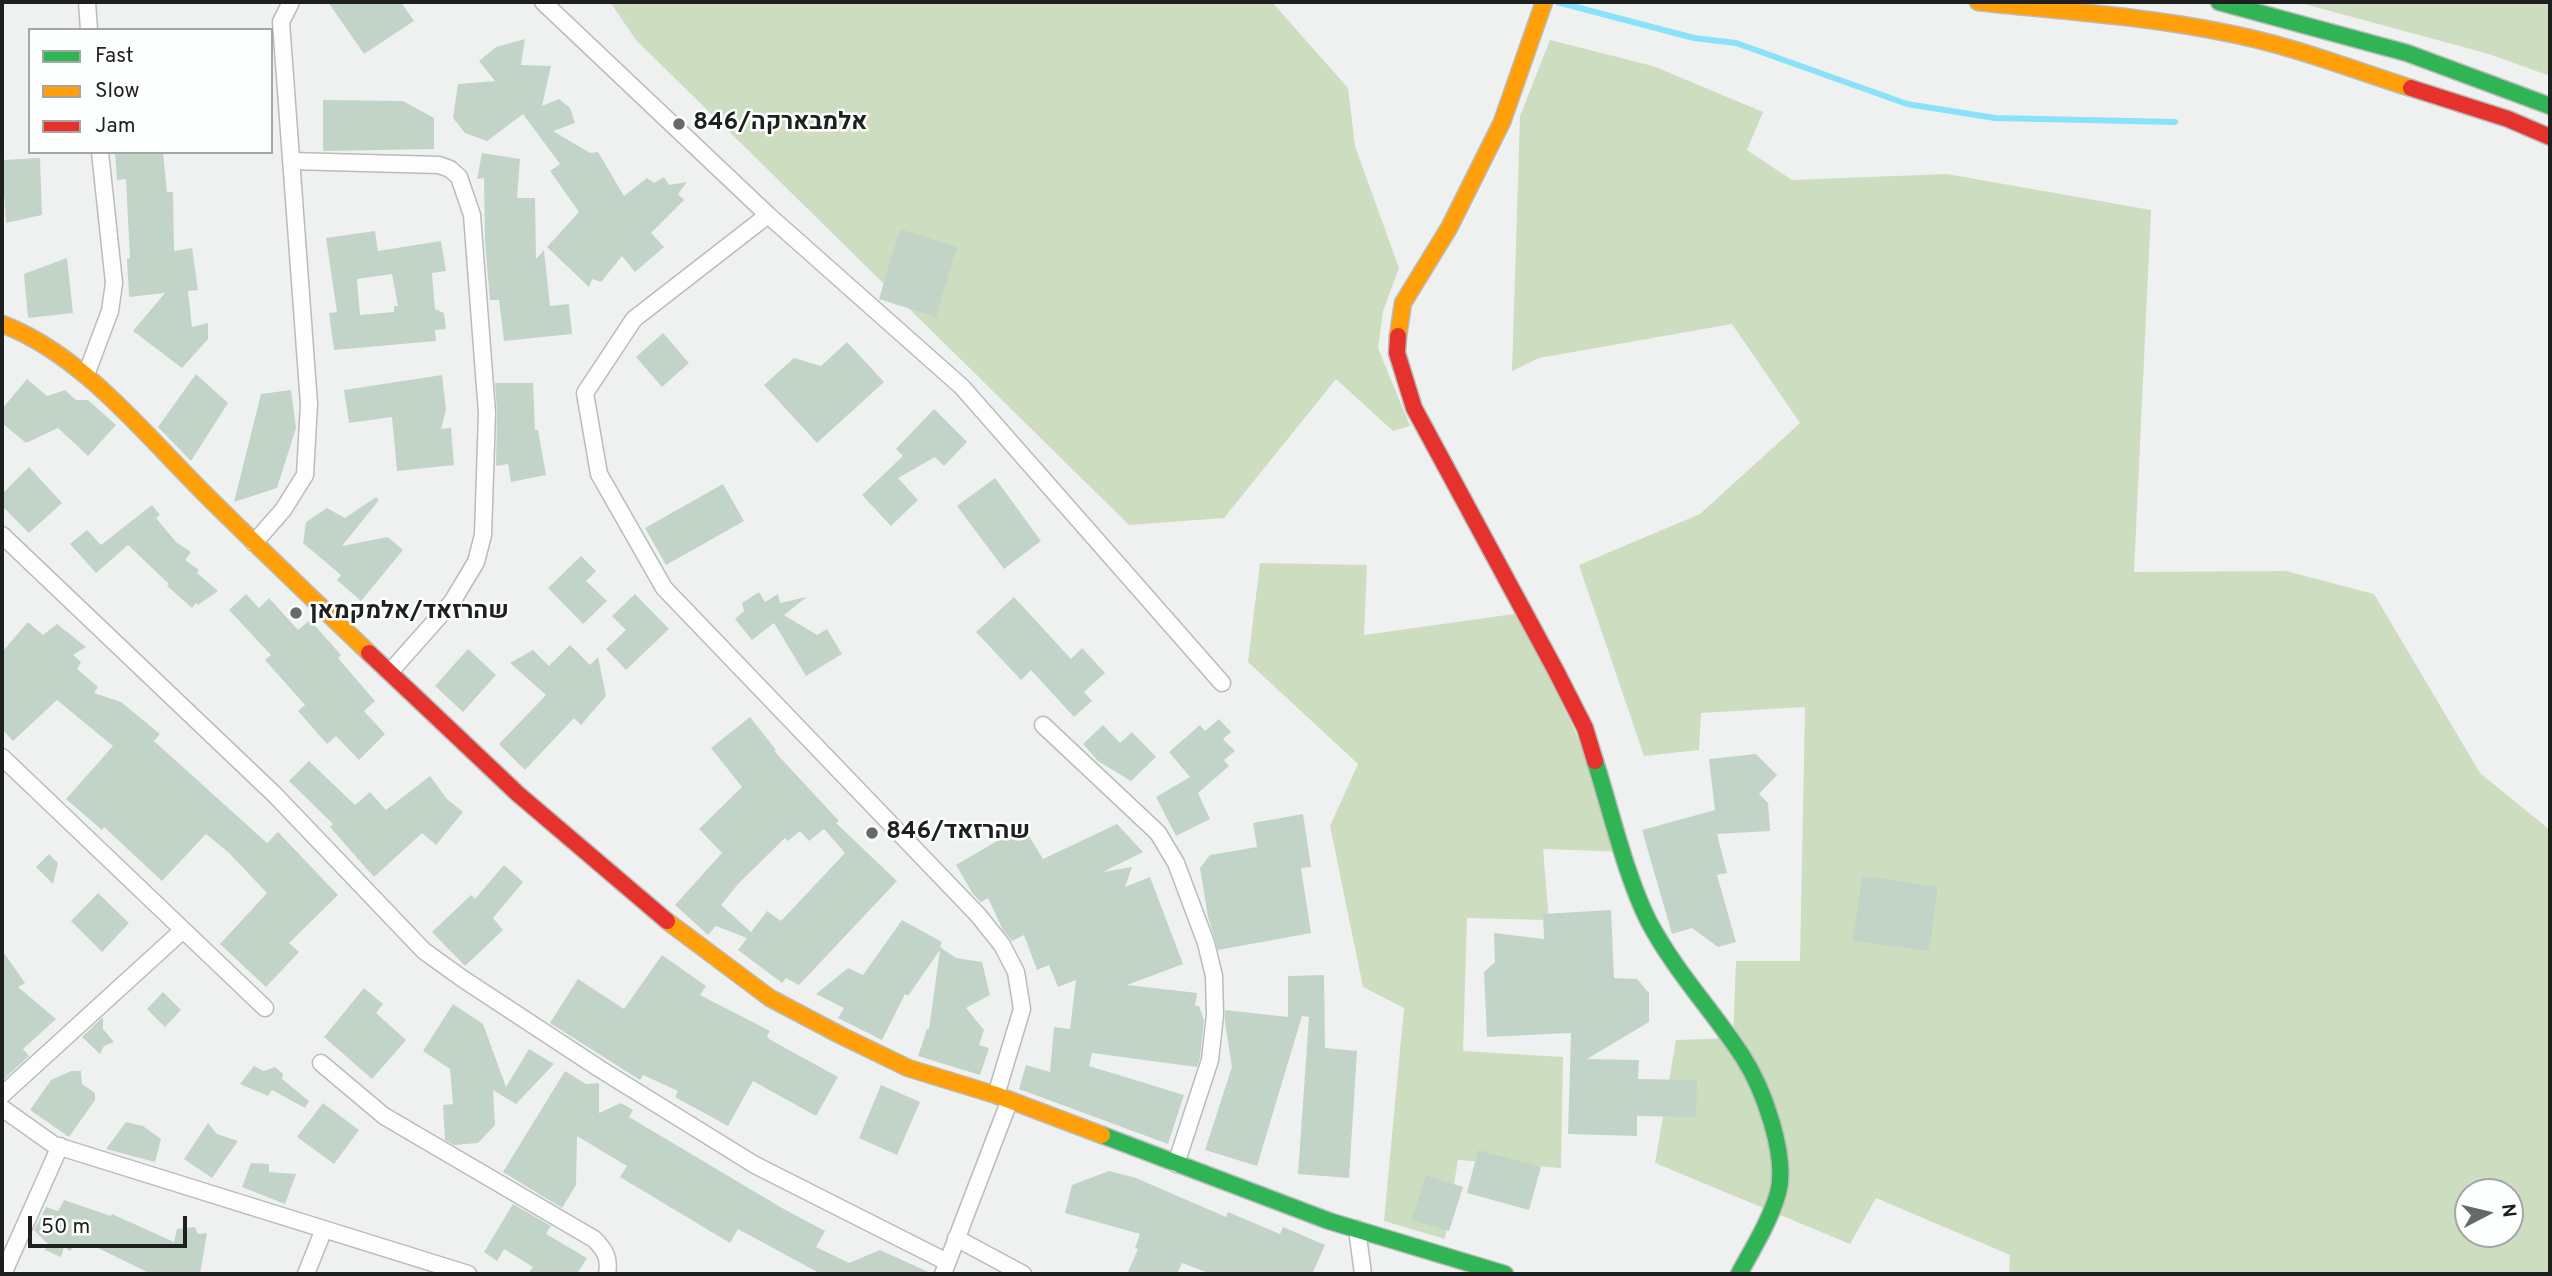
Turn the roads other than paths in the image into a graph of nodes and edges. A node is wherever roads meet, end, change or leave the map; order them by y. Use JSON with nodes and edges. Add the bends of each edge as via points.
{"nodes":[{"id":1,"x":86,"y":2,"type":"edge"},
{"id":2,"x":291,"y":2,"type":"edge"},
{"id":3,"x":542,"y":2,"type":"edge"},
{"id":4,"x":1544,"y":2,"type":"edge"},
{"id":5,"x":1978,"y":2,"type":"edge"},
{"id":6,"x":2218,"y":2,"type":"edge"},
{"id":7,"x":89,"y":28,"type":"edge"},
{"id":8,"x":2550,"y":106,"type":"edge"},
{"id":9,"x":2550,"y":137,"type":"edge"},
{"id":10,"x":100,"y":154,"type":"edge"},
{"id":11,"x":291,"y":161,"type":"junction"},
{"id":12,"x":768,"y":215,"type":"junction"},
{"id":13,"x":2,"y":324,"type":"edge"},
{"id":14,"x":86,"y":375,"type":"junction"},
{"id":15,"x":2,"y":535,"type":"edge"},
{"id":16,"x":254,"y":542,"type":"junction"},
{"id":17,"x":390,"y":672,"type":"junction"},
{"id":18,"x":1222,"y":684,"type":"dead end"},
{"id":19,"x":1044,"y":724,"type":"dead end"},
{"id":20,"x":2,"y":757,"type":"edge"},
{"id":21,"x":183,"y":930,"type":"junction"},
{"id":22,"x":265,"y":1008,"type":"dead end"},
{"id":23,"x":321,"y":1063,"type":"dead end"},
{"id":24,"x":2,"y":1095,"type":"edge"},
{"id":25,"x":1002,"y":1098,"type":"junction"},
{"id":26,"x":2,"y":1108,"type":"edge"},
{"id":27,"x":60,"y":1146,"type":"junction"},
{"id":28,"x":1176,"y":1164,"type":"junction"},
{"id":29,"x":324,"y":1229,"type":"junction"},
{"id":30,"x":1357,"y":1229,"type":"junction"},
{"id":31,"x":956,"y":1238,"type":"junction"},
{"id":32,"x":945,"y":1268,"type":"edge"},
{"id":33,"x":3,"y":1274,"type":"edge"},
{"id":34,"x":306,"y":1274,"type":"edge"},
{"id":35,"x":468,"y":1274,"type":"edge"},
{"id":36,"x":607,"y":1274,"type":"edge"},
{"id":37,"x":1023,"y":1274,"type":"edge"},
{"id":38,"x":1363,"y":1274,"type":"edge"},
{"id":39,"x":1505,"y":1274,"type":"edge"},
{"id":40,"x":1739,"y":1274,"type":"edge"}],
"edges":[{"from":1,"to":7,"type":"street"},
{"from":2,"to":11,"type":"street","via":[[281,22]]},
{"from":3,"to":12,"type":"street"},
{"from":4,"to":40,"type":"street","via":[[1502,122],[1403,303],[1397,352],[1414,408],[1585,728],[1648,920],[1672,961],[1744,1059],[1763,1100],[1777,1140],[1778,1192]]},
{"from":5,"to":9,"type":"street","via":[[2229,33],[2508,119]]},
{"from":6,"to":8,"type":"street","via":[[2407,53]]},
{"from":10,"to":14,"type":"street","via":[[114,283],[110,311]]},
{"from":11,"to":16,"type":"street","via":[[309,404],[305,475],[284,510]]},
{"from":11,"to":17,"type":"street","via":[[439,165],[459,177],[472,215],[487,413],[483,535],[475,562],[452,602]]},
{"from":12,"to":18,"type":"street","via":[[962,387]]},
{"from":12,"to":25,"type":"street","via":[[634,319],[592,382],[586,393],[599,474],[664,588],[1002,945],[1016,972],[1022,1009]]},
{"from":13,"to":14,"type":"street","via":[[28,334]]},
{"from":14,"to":16,"type":"street"},
{"from":15,"to":32,"type":"street","via":[[275,795],[424,951],[600,1069],[755,1165]]},
{"from":16,"to":17,"type":"street"},
{"from":17,"to":25,"type":"street","via":[[518,794],[628,889],[770,998],[908,1068]]},
{"from":19,"to":28,"type":"street","via":[[1158,833],[1176,863],[1206,943],[1214,976],[1210,1060]]},
{"from":20,"to":21,"type":"street"},
{"from":21,"to":22,"type":"street"},
{"from":21,"to":24,"type":"street"},
{"from":23,"to":36,"type":"street","via":[[384,1116],[594,1239],[608,1259]]},
{"from":25,"to":28,"type":"street"},
{"from":25,"to":31,"type":"street"},
{"from":26,"to":27,"type":"street"},
{"from":27,"to":29,"type":"street"},
{"from":27,"to":33,"type":"street"},
{"from":28,"to":30,"type":"street"},
{"from":29,"to":34,"type":"street"},
{"from":29,"to":35,"type":"street"},
{"from":30,"to":38,"type":"street"},
{"from":30,"to":39,"type":"street"},
{"from":31,"to":32,"type":"street"},
{"from":31,"to":37,"type":"street"}]}
